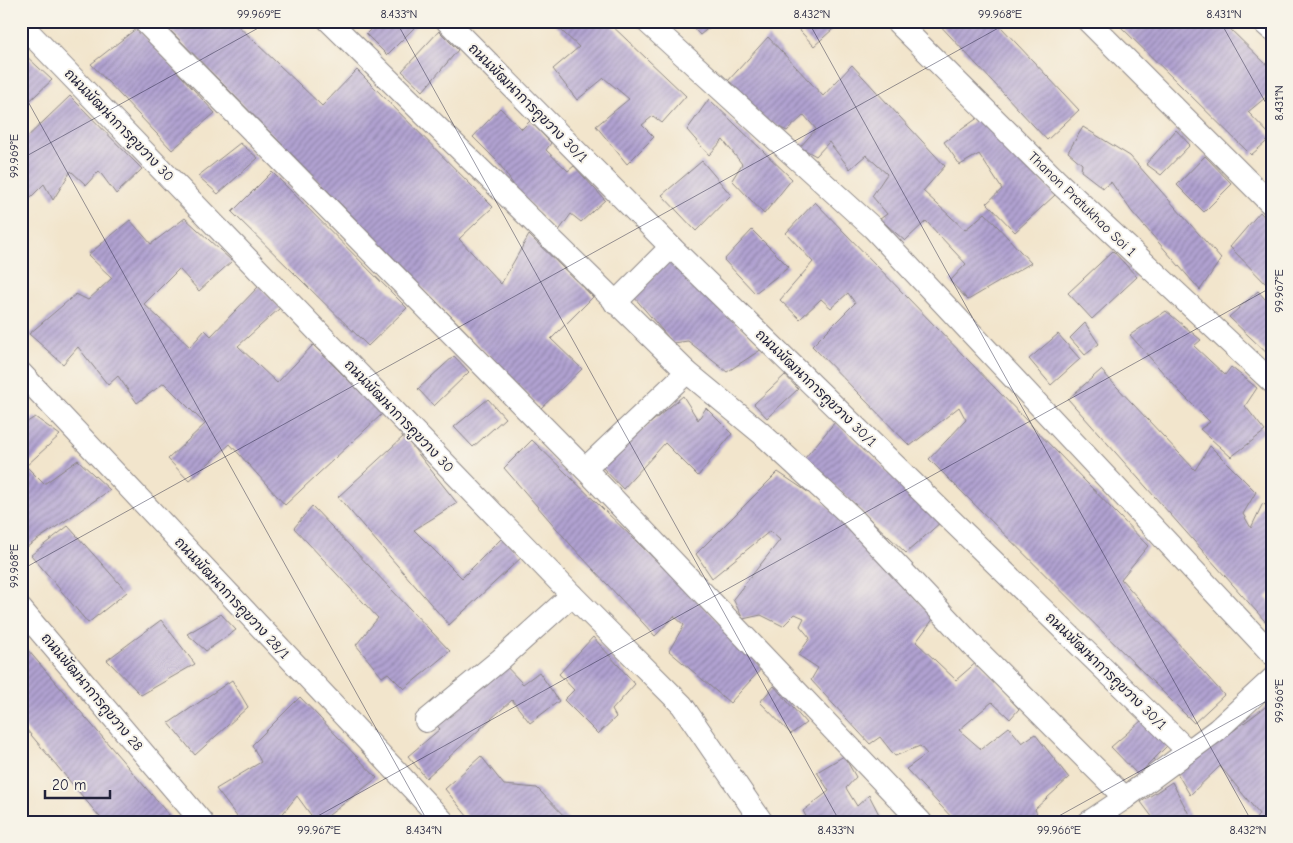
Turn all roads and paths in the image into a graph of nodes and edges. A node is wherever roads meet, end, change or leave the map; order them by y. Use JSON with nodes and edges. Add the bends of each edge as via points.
{"nodes":[{"id":1,"x":144,"y":21,"type":"edge"},
{"id":2,"x":329,"y":21,"type":"edge"},
{"id":3,"x":447,"y":21,"type":"edge"},
{"id":4,"x":646,"y":21,"type":"edge"},
{"id":5,"x":896,"y":21,"type":"edge"},
{"id":6,"x":1088,"y":21,"type":"edge"},
{"id":7,"x":1262,"y":21,"type":"edge"},
{"id":8,"x":21,"y":24,"type":"edge"},
{"id":9,"x":1272,"y":30,"type":"edge"},
{"id":10,"x":1272,"y":205,"type":"edge"},
{"id":11,"x":671,"y":247,"type":"junction"},
{"id":12,"x":615,"y":303,"type":"junction"},
{"id":13,"x":687,"y":372,"type":"junction"},
{"id":14,"x":21,"y":373,"type":"edge"},
{"id":15,"x":1272,"y":382,"type":"edge"},
{"id":16,"x":585,"y":469,"type":"junction"},
{"id":17,"x":572,"y":595,"type":"junction"},
{"id":18,"x":21,"y":609,"type":"edge"},
{"id":19,"x":1272,"y":654,"type":"edge"},
{"id":20,"x":1272,"y":679,"type":"edge"},
{"id":21,"x":426,"y":721,"type":"dead end"},
{"id":22,"x":1188,"y":751,"type":"junction"},
{"id":23,"x":1125,"y":798,"type":"junction"},
{"id":24,"x":202,"y":822,"type":"edge"},
{"id":25,"x":444,"y":822,"type":"edge"},
{"id":26,"x":762,"y":822,"type":"edge"},
{"id":27,"x":921,"y":822,"type":"edge"},
{"id":28,"x":1089,"y":822,"type":"edge"}],
"edges":[{"from":1,"to":16,"type":"street"},
{"from":2,"to":12,"type":"street"},
{"from":3,"to":11,"type":"street","name":"ถนนพัฒนาการคูขวาง 30/1"},
{"from":4,"to":19,"type":"street","via":[[873,228]]},
{"from":5,"to":15,"type":"street","name":"Thanon Pratukhao Soi 1","via":[[1057,181]]},
{"from":6,"to":10,"type":"street"},
{"from":7,"to":9,"type":"street"},
{"from":8,"to":17,"type":"street","name":"ถนนพัฒนาการคูขวาง 30"},
{"from":11,"to":12,"type":"street"},
{"from":11,"to":22,"type":"street","name":"ถนนพัฒนาการคูขวาง 30/1"},
{"from":12,"to":13,"type":"street"},
{"from":13,"to":16,"type":"street"},
{"from":13,"to":23,"type":"street","via":[[852,517],[974,647]]},
{"from":14,"to":25,"type":"street","name":"ถนนพัฒนาการคูขวาง 28/1"},
{"from":16,"to":27,"type":"street"},
{"from":17,"to":21,"type":"street"},
{"from":17,"to":26,"type":"street","name":"ถนนพัฒนาการคูขวาง 30","via":[[682,705]]},
{"from":18,"to":24,"type":"street","name":"ถนนพัฒนาการคูขวาง 28"},
{"from":20,"to":22,"type":"street","via":[[1217,730]]},
{"from":22,"to":23,"type":"street"},
{"from":23,"to":28,"type":"street"}]}
